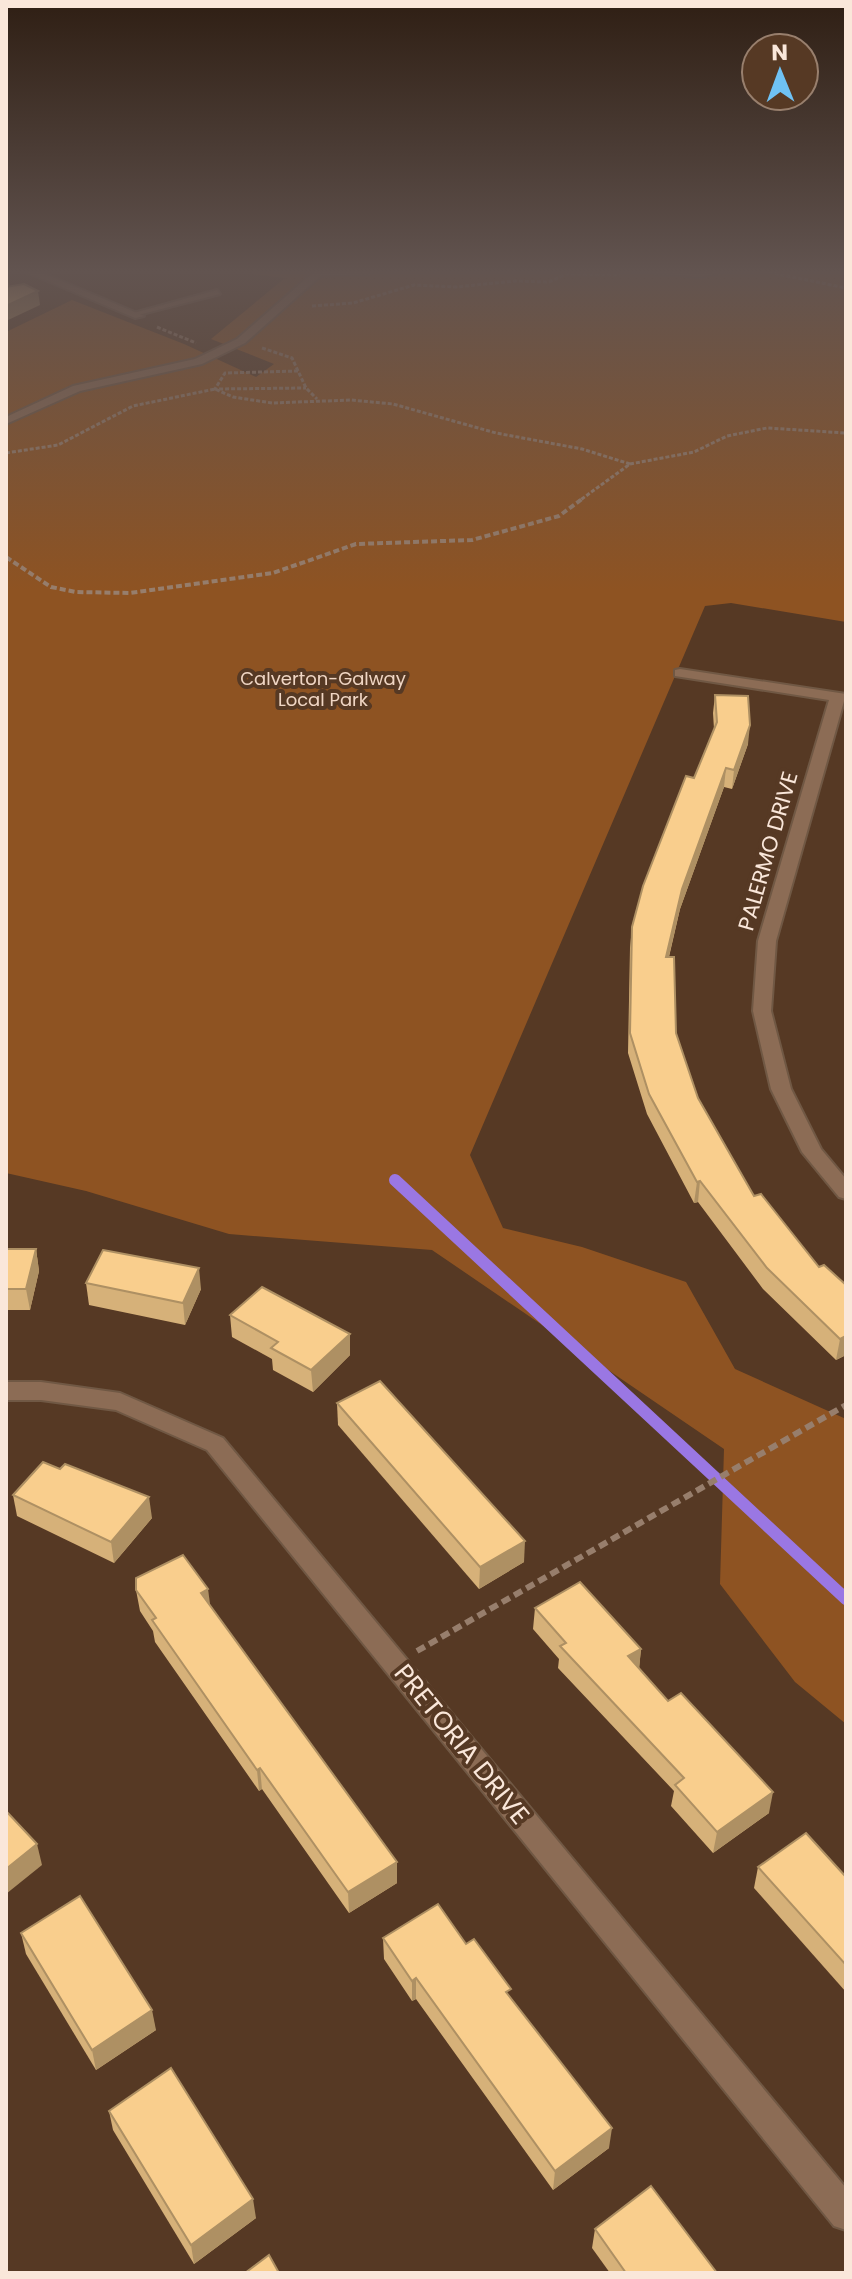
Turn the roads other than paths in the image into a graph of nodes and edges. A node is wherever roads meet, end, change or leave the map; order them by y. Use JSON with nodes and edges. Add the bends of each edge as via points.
{"nodes":[{"id":1,"x":127,"y":377,"type":"edge"},
{"id":2,"x":6,"y":421,"type":"edge"},
{"id":3,"x":680,"y":673,"type":"dead end"},
{"id":4,"x":842,"y":697,"type":"edge"},
{"id":5,"x":846,"y":1192,"type":"edge"},
{"id":6,"x":6,"y":1391,"type":"edge"},
{"id":7,"x":846,"y":2214,"type":"edge"}],
"edges":[{"from":1,"to":2,"type":"street","via":[[77,388]]},
{"from":3,"to":4,"type":"street"},
{"from":4,"to":5,"type":"street","name":"PALERMO DRIVE","via":[[767,941],[762,1011],[781,1089],[812,1152]]},
{"from":6,"to":7,"type":"street","name":"PRETORIA DRIVE","via":[[120,1402],[215,1444]]}]}
